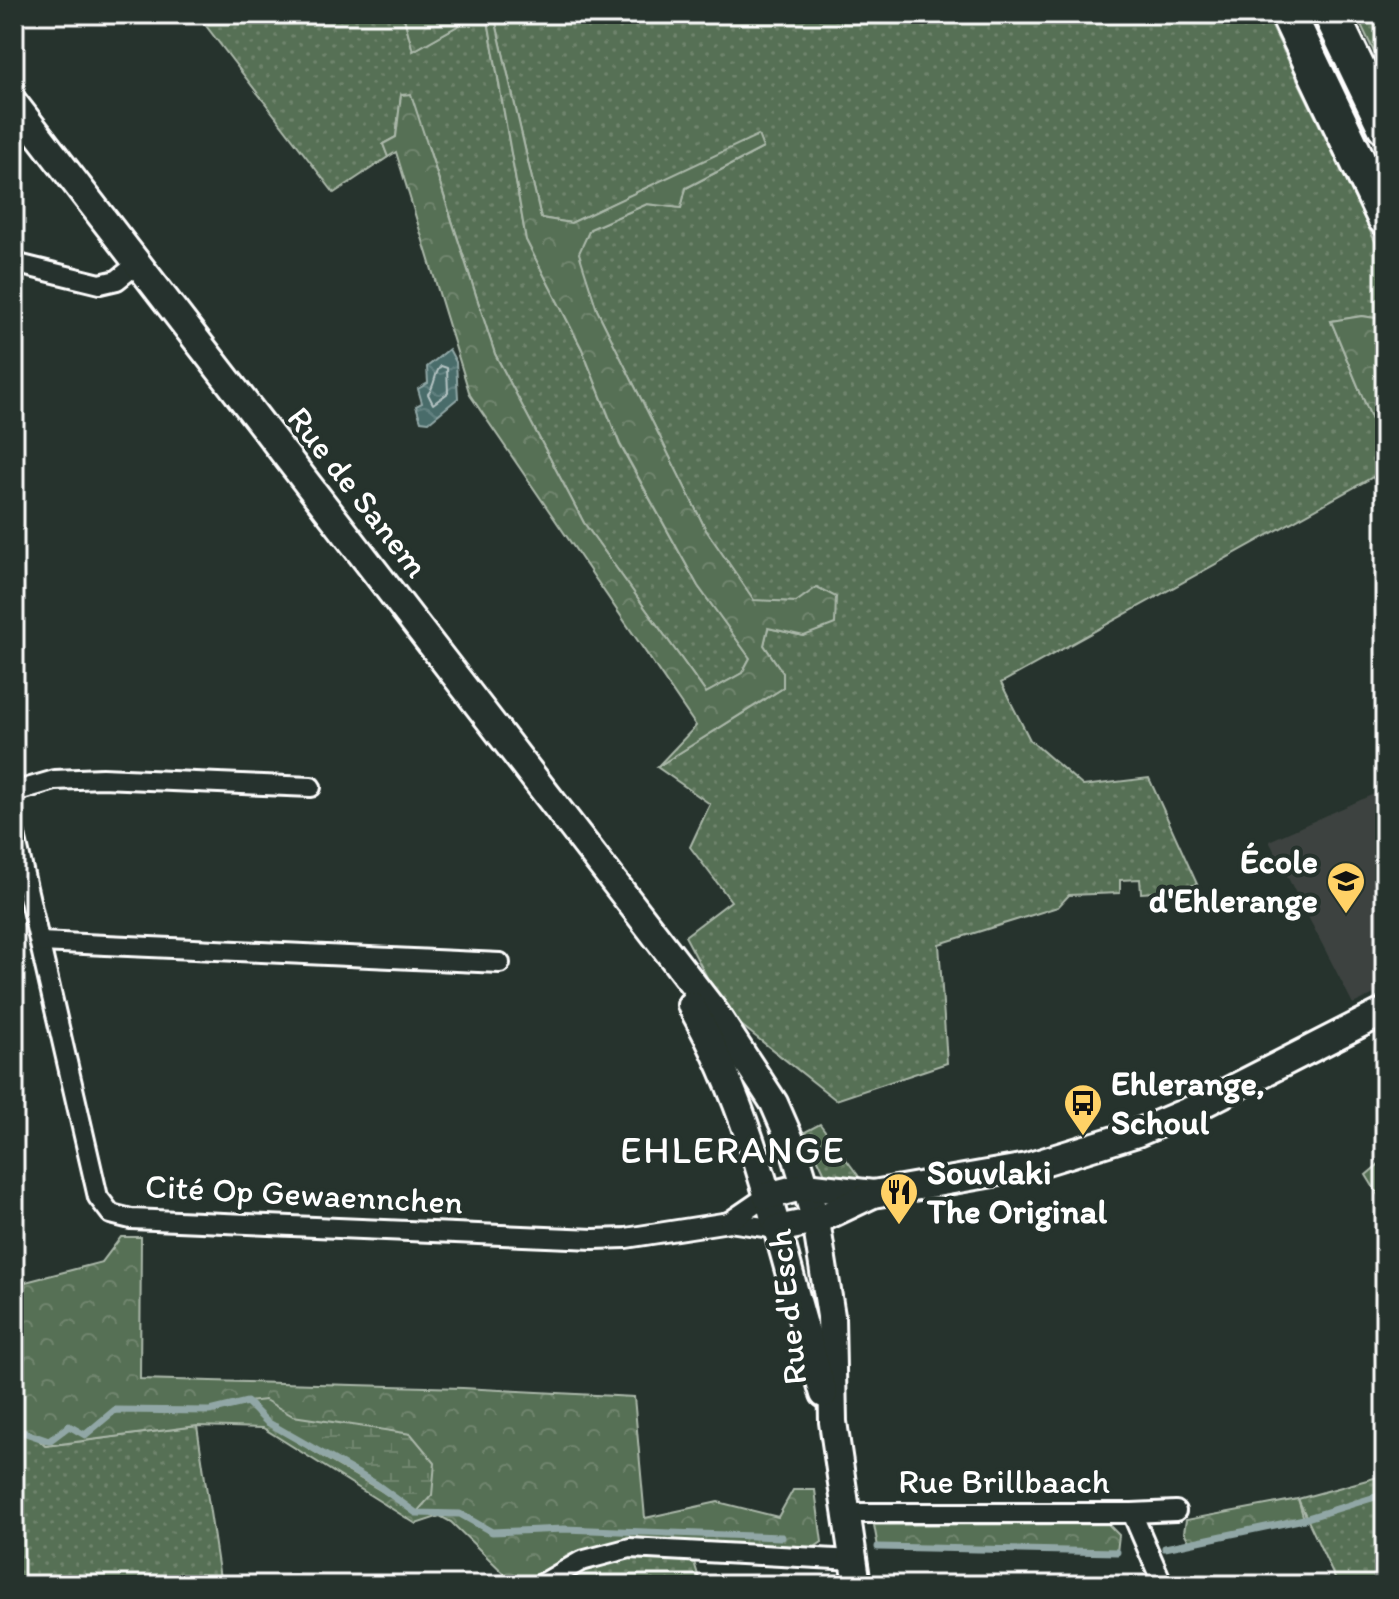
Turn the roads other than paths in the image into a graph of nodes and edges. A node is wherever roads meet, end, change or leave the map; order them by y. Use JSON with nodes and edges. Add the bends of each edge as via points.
{"nodes":[{"id":1,"x":1288,"y":14,"type":"edge"},
{"id":2,"x":1331,"y":14,"type":"edge"},
{"id":3,"x":14,"y":103,"type":"edge"},
{"id":4,"x":1385,"y":126,"type":"edge"},
{"id":5,"x":1385,"y":218,"type":"edge"},
{"id":6,"x":14,"y":263,"type":"edge"},
{"id":7,"x":137,"y":264,"type":"junction"},
{"id":8,"x":311,"y":787,"type":"dead end"},
{"id":9,"x":14,"y":792,"type":"edge"},
{"id":10,"x":14,"y":831,"type":"edge"},
{"id":11,"x":646,"y":925,"type":"junction"},
{"id":12,"x":40,"y":942,"type":"junction"},
{"id":13,"x":500,"y":963,"type":"dead end"},
{"id":14,"x":1385,"y":1011,"type":"edge"},
{"id":15,"x":806,"y":1186,"type":"junction"},
{"id":16,"x":873,"y":1194,"type":"junction"},
{"id":17,"x":767,"y":1196,"type":"junction"},
{"id":18,"x":816,"y":1221,"type":"junction"},
{"id":19,"x":729,"y":1222,"type":"junction"},
{"id":20,"x":777,"y":1229,"type":"junction"},
{"id":21,"x":833,"y":1422,"type":"junction"},
{"id":22,"x":1176,"y":1511,"type":"dead end"},
{"id":23,"x":846,"y":1513,"type":"junction"},
{"id":24,"x":1132,"y":1513,"type":"junction"},
{"id":25,"x":855,"y":1573,"type":"edge"},
{"id":26,"x":540,"y":1585,"type":"edge"},
{"id":27,"x":1163,"y":1585,"type":"edge"}],
"edges":[{"from":1,"to":5,"type":"highway"},
{"from":2,"to":4,"type":"highway"},
{"from":3,"to":7,"type":"main road","name":"Rue de Sanem"},
{"from":6,"to":7,"type":"street","via":[[100,284],[117,280]]},
{"from":7,"to":11,"type":"main road","name":"Rue de Sanem"},
{"from":8,"to":9,"type":"street","via":[[102,778],[55,780]]},
{"from":10,"to":12,"type":"street","name":"Cité Op Gewaennchen"},
{"from":11,"to":15,"type":"main road","name":"Rue de Sanem","via":[[760,1077]]},
{"from":11,"to":17,"type":"main road","name":"Rue de Sanem","via":[[712,1042]]},
{"from":12,"to":13,"type":"street"},
{"from":12,"to":19,"type":"street","name":"Cité Op Gewaennchen","via":[[98,1197],[111,1214],[594,1239]]},
{"from":14,"to":16,"type":"main road","via":[[1137,1133],[1027,1167]]},
{"from":15,"to":16,"type":"main road"},
{"from":15,"to":17,"type":"main road"},
{"from":15,"to":18,"type":"main road","name":"Rue d'Esch"},
{"from":16,"to":18,"type":"main road"},
{"from":17,"to":19,"type":"street","name":"Cité Op Gewaennchen"},
{"from":17,"to":20,"type":"main road","name":"Rue d'Esch"},
{"from":18,"to":20,"type":"main road"},
{"from":18,"to":21,"type":"main road","name":"Rue d'Esch","via":[[831,1316]]},
{"from":19,"to":20,"type":"street","name":"Cité Op Gewaennchen"},
{"from":20,"to":21,"type":"main road","name":"Rue d'Esch"},
{"from":21,"to":23,"type":"main road","name":"Rue d'Esch"},
{"from":22,"to":24,"type":"street"},
{"from":23,"to":24,"type":"street","name":"Rue Brillbaach"},
{"from":23,"to":25,"type":"main road","name":"Rue d'Esch"},
{"from":24,"to":27,"type":"street","name":"Rue Brillbaach"},
{"from":25,"to":26,"type":"street","via":[[630,1548],[581,1561]]}]}
